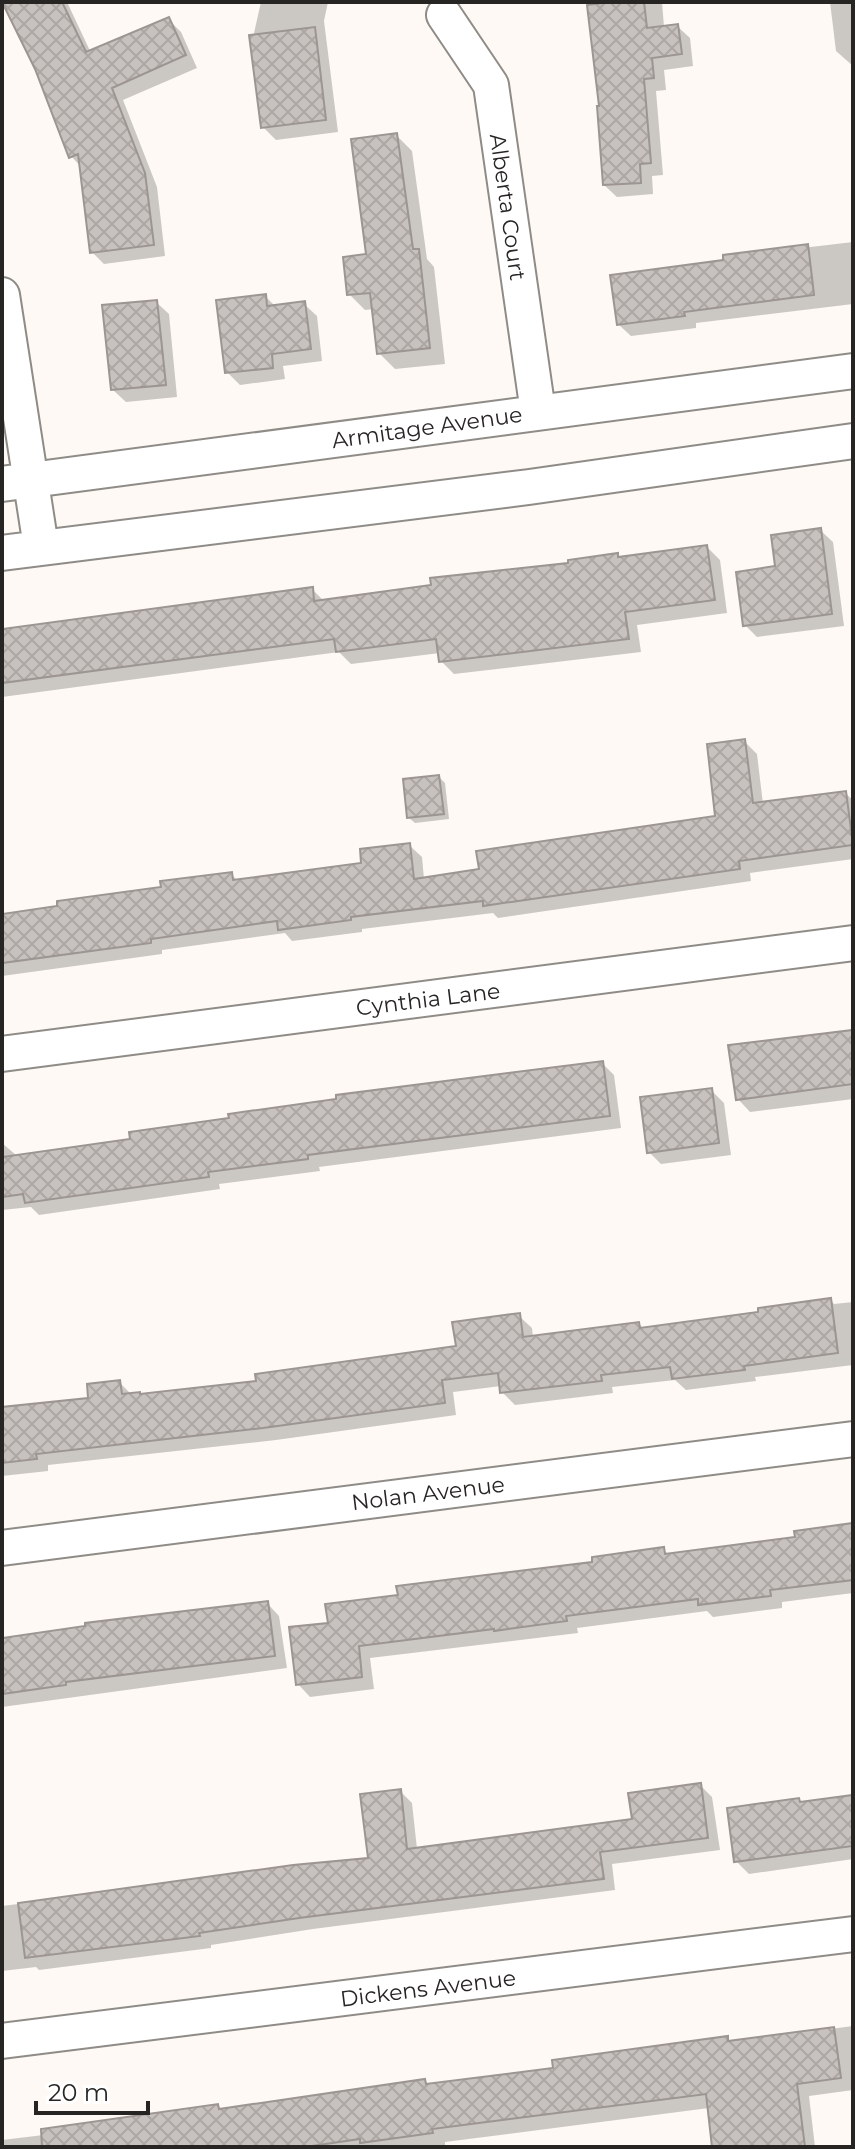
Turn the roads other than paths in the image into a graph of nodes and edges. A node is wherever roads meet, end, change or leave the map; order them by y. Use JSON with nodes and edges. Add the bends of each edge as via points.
{"nodes":[{"id":1,"x":444,"y":15,"type":"dead end"},
{"id":2,"x":2,"y":295,"type":"edge"},
{"id":3,"x":853,"y":371,"type":"edge"},
{"id":4,"x":538,"y":412,"type":"junction"},
{"id":5,"x":853,"y":441,"type":"edge"},
{"id":6,"x":16,"y":483,"type":"edge"},
{"id":7,"x":41,"y":547,"type":"junction"},
{"id":8,"x":2,"y":553,"type":"edge"},
{"id":9,"x":853,"y":943,"type":"edge"},
{"id":10,"x":2,"y":1054,"type":"edge"},
{"id":11,"x":853,"y":1439,"type":"edge"},
{"id":12,"x":2,"y":1548,"type":"edge"},
{"id":13,"x":853,"y":1934,"type":"edge"},
{"id":14,"x":2,"y":2041,"type":"edge"}],
"edges":[{"from":1,"to":4,"type":"street","name":"Alberta Court","via":[[491,85]]},
{"from":2,"to":6,"type":"street"},
{"from":3,"to":4,"type":"street","name":"Armitage Avenue"},
{"from":4,"to":6,"type":"street","name":"Armitage Avenue"},
{"from":5,"to":7,"type":"street"},
{"from":6,"to":7,"type":"street"},
{"from":7,"to":8,"type":"street"},
{"from":9,"to":10,"type":"street","name":"Cynthia Lane"},
{"from":11,"to":12,"type":"street","name":"Nolan Avenue"},
{"from":13,"to":14,"type":"street","name":"Dickens Avenue"}]}
